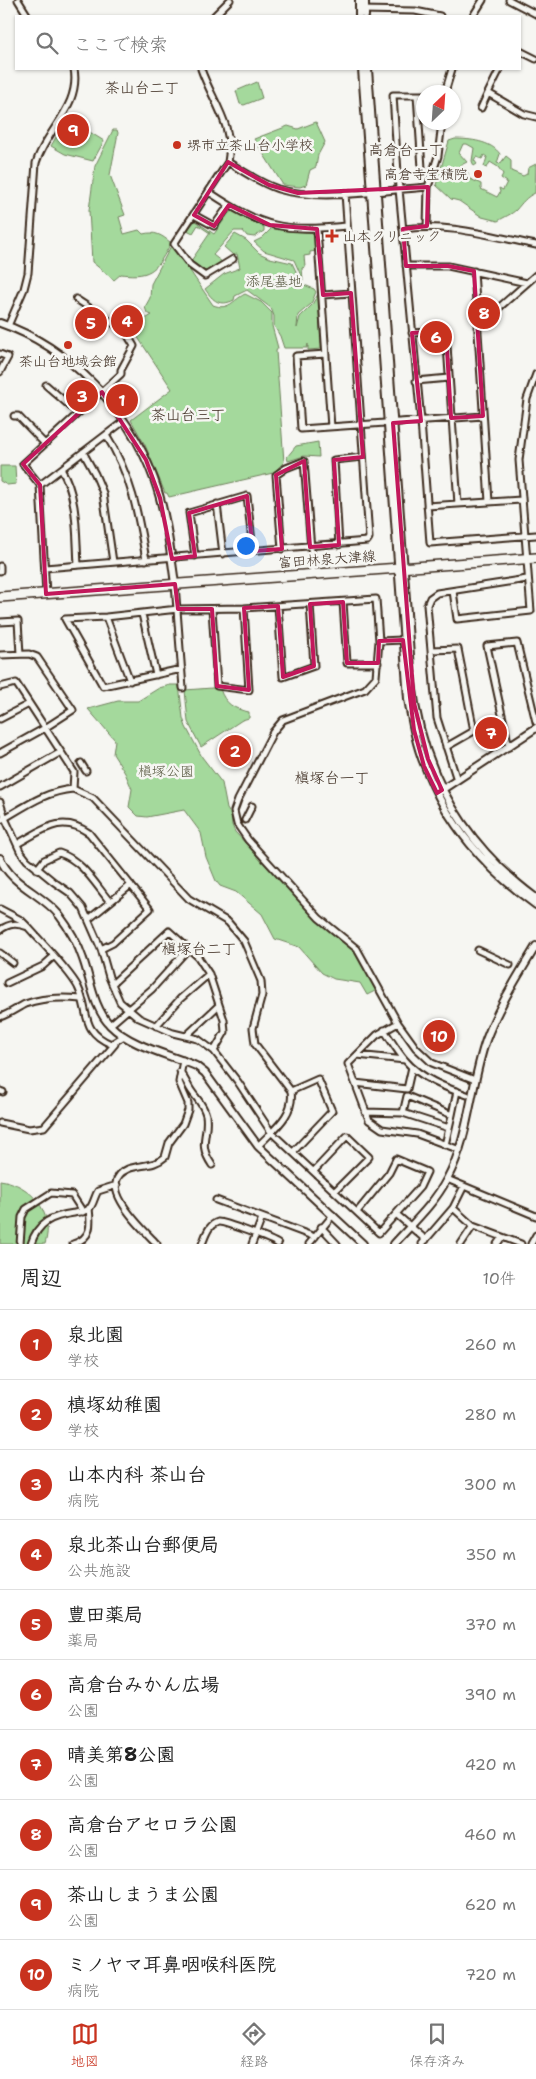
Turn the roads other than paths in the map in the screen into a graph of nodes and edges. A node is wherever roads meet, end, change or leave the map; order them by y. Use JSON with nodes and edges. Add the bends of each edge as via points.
{"nodes":[{"id":1,"x":18,"y":0,"type":"edge"},
{"id":2,"x":230,"y":0,"type":"edge"},
{"id":3,"x":359,"y":0,"type":"edge"},
{"id":4,"x":365,"y":0,"type":"edge"},
{"id":5,"x":483,"y":0,"type":"edge"},
{"id":6,"x":509,"y":0,"type":"edge"},
{"id":7,"x":362,"y":13,"type":"edge"},
{"id":8,"x":536,"y":14,"type":"edge"},
{"id":9,"x":27,"y":15,"type":"edge"},
{"id":10,"x":215,"y":15,"type":"edge"},
{"id":11,"x":435,"y":15,"type":"edge"},
{"id":12,"x":474,"y":15,"type":"edge"},
{"id":13,"x":521,"y":52,"type":"edge"},
{"id":14,"x":536,"y":59,"type":"edge"},
{"id":15,"x":74,"y":70,"type":"edge"},
{"id":16,"x":201,"y":70,"type":"edge"},
{"id":17,"x":362,"y":70,"type":"edge"},
{"id":18,"x":368,"y":70,"type":"edge"},
{"id":19,"x":452,"y":70,"type":"edge"},
{"id":20,"x":500,"y":70,"type":"edge"},
{"id":21,"x":447,"y":85,"type":"edge"},
{"id":22,"x":488,"y":93,"type":"junction"},
{"id":23,"x":416,"y":95,"type":"edge"},
{"id":24,"x":481,"y":108,"type":"dead end"},
{"id":25,"x":536,"y":118,"type":"edge"},
{"id":26,"x":419,"y":130,"type":"edge"},
{"id":27,"x":441,"y":130,"type":"edge"},
{"id":28,"x":228,"y":162,"type":"junction"},
{"id":29,"x":422,"y":168,"type":"dead end"},
{"id":30,"x":428,"y":187,"type":"junction"},
{"id":31,"x":399,"y":189,"type":"junction"},
{"id":32,"x":374,"y":191,"type":"junction"},
{"id":33,"x":209,"y":192,"type":"junction"},
{"id":34,"x":345,"y":193,"type":"junction"},
{"id":35,"x":230,"y":205,"type":"junction"},
{"id":36,"x":194,"y":215,"type":"junction"},
{"id":37,"x":347,"y":226,"type":"junction"},
{"id":38,"x":427,"y":226,"type":"junction"},
{"id":39,"x":317,"y":229,"type":"junction"},
{"id":40,"x":402,"y":229,"type":"junction"},
{"id":41,"x":536,"y":245,"type":"edge"},
{"id":42,"x":232,"y":259,"type":"dead end"},
{"id":43,"x":406,"y":266,"type":"junction"},
{"id":44,"x":474,"y":271,"type":"junction"},
{"id":45,"x":536,"y":275,"type":"edge"},
{"id":46,"x":527,"y":283,"type":"junction"},
{"id":47,"x":351,"y":293,"type":"junction"},
{"id":48,"x":322,"y":295,"type":"junction"},
{"id":49,"x":76,"y":299,"type":"dead end"},
{"id":50,"x":0,"y":323,"type":"edge"},
{"id":51,"x":8,"y":326,"type":"junction"},
{"id":52,"x":477,"y":327,"type":"junction"},
{"id":53,"x":412,"y":333,"type":"junction"},
{"id":54,"x":0,"y":354,"type":"edge"},
{"id":55,"x":326,"y":354,"type":"junction"},
{"id":56,"x":0,"y":372,"type":"edge"},
{"id":57,"x":536,"y":374,"type":"edge"},
{"id":58,"x":449,"y":378,"type":"junction"},
{"id":59,"x":416,"y":381,"type":"junction"},
{"id":60,"x":46,"y":385,"type":"dead end"},
{"id":61,"x":102,"y":392,"type":"junction"},
{"id":62,"x":78,"y":414,"type":"junction"},
{"id":63,"x":14,"y":416,"type":"dead end"},
{"id":64,"x":483,"y":416,"type":"junction"},
{"id":65,"x":451,"y":418,"type":"junction"},
{"id":66,"x":124,"y":421,"type":"junction"},
{"id":67,"x":421,"y":421,"type":"junction"},
{"id":68,"x":390,"y":423,"type":"junction"},
{"id":69,"x":361,"y":425,"type":"junction"},
{"id":70,"x":331,"y":426,"type":"junction"},
{"id":71,"x":106,"y":435,"type":"junction"},
{"id":72,"x":44,"y":443,"type":"junction"},
{"id":73,"x":83,"y":452,"type":"junction"},
{"id":74,"x":363,"y":457,"type":"junction"},
{"id":75,"x":60,"y":469,"type":"junction"},
{"id":76,"x":40,"y":485,"type":"junction"},
{"id":77,"x":521,"y":500,"type":"junction"},
{"id":78,"x":490,"y":502,"type":"junction"},
{"id":79,"x":217,"y":504,"type":"junction"},
{"id":80,"x":458,"y":504,"type":"junction"},
{"id":81,"x":428,"y":506,"type":"junction"},
{"id":82,"x":536,"y":535,"type":"edge"},
{"id":83,"x":524,"y":536,"type":"junction"},
{"id":84,"x":339,"y":545,"type":"junction"},
{"id":85,"x":310,"y":547,"type":"junction"},
{"id":86,"x":282,"y":549,"type":"junction"},
{"id":87,"x":253,"y":551,"type":"junction"},
{"id":88,"x":224,"y":554,"type":"junction"},
{"id":89,"x":195,"y":556,"type":"junction"},
{"id":90,"x":531,"y":558,"type":"edge"},
{"id":91,"x":172,"y":559,"type":"junction"},
{"id":92,"x":146,"y":560,"type":"junction"},
{"id":93,"x":113,"y":562,"type":"junction"},
{"id":94,"x":78,"y":565,"type":"junction"},
{"id":95,"x":0,"y":566,"type":"edge"},
{"id":96,"x":45,"y":568,"type":"junction"},
{"id":97,"x":401,"y":568,"type":"junction"},
{"id":98,"x":0,"y":571,"type":"edge"},
{"id":99,"x":313,"y":574,"type":"junction"},
{"id":100,"x":527,"y":579,"type":"junction"},
{"id":101,"x":175,"y":584,"type":"junction"},
{"id":102,"x":452,"y":591,"type":"junction"},
{"id":103,"x":46,"y":594,"type":"junction"},
{"id":104,"x":0,"y":597,"type":"edge"},
{"id":105,"x":343,"y":602,"type":"junction"},
{"id":106,"x":310,"y":604,"type":"junction"},
{"id":107,"x":278,"y":606,"type":"junction"},
{"id":108,"x":244,"y":608,"type":"junction"},
{"id":109,"x":178,"y":609,"type":"junction"},
{"id":110,"x":212,"y":609,"type":"junction"},
{"id":111,"x":142,"y":614,"type":"junction"},
{"id":112,"x":106,"y":618,"type":"junction"},
{"id":113,"x":0,"y":622,"type":"edge"},
{"id":114,"x":403,"y":640,"type":"junction"},
{"id":115,"x":379,"y":641,"type":"junction"},
{"id":116,"x":430,"y":650,"type":"junction"},
{"id":117,"x":20,"y":654,"type":"junction"},
{"id":118,"x":0,"y":655,"type":"edge"},
{"id":119,"x":378,"y":663,"type":"junction"},
{"id":120,"x":182,"y":669,"type":"junction"},
{"id":121,"x":156,"y":675,"type":"junction"},
{"id":122,"x":130,"y":681,"type":"junction"},
{"id":123,"x":0,"y":687,"type":"edge"},
{"id":124,"x":184,"y":688,"type":"dead end"},
{"id":125,"x":29,"y":704,"type":"junction"},
{"id":126,"x":0,"y":719,"type":"edge"},
{"id":127,"x":536,"y":722,"type":"edge"},
{"id":128,"x":46,"y":728,"type":"junction"},
{"id":129,"x":536,"y":728,"type":"edge"},
{"id":130,"x":446,"y":747,"type":"junction"},
{"id":131,"x":509,"y":747,"type":"junction"},
{"id":132,"x":61,"y":752,"type":"junction"},
{"id":133,"x":0,"y":753,"type":"edge"},
{"id":134,"x":80,"y":763,"type":"dead end"},
{"id":135,"x":86,"y":771,"type":"dead end"},
{"id":136,"x":457,"y":780,"type":"junction"},
{"id":137,"x":0,"y":787,"type":"edge"},
{"id":138,"x":73,"y":789,"type":"junction"},
{"id":139,"x":440,"y":792,"type":"junction"},
{"id":140,"x":0,"y":802,"type":"edge"},
{"id":141,"x":252,"y":806,"type":"dead end"},
{"id":142,"x":3,"y":819,"type":"edge"},
{"id":143,"x":245,"y":820,"type":"dead end"},
{"id":144,"x":17,"y":844,"type":"junction"},
{"id":145,"x":0,"y":858,"type":"edge"},
{"id":146,"x":38,"y":869,"type":"junction"},
{"id":147,"x":131,"y":884,"type":"junction"},
{"id":148,"x":536,"y":898,"type":"edge"},
{"id":149,"x":110,"y":902,"type":"junction"},
{"id":150,"x":536,"y":905,"type":"edge"},
{"id":151,"x":0,"y":909,"type":"edge"},
{"id":152,"x":89,"y":919,"type":"junction"},
{"id":153,"x":28,"y":927,"type":"junction"},
{"id":154,"x":0,"y":930,"type":"edge"},
{"id":155,"x":536,"y":946,"type":"edge"},
{"id":156,"x":189,"y":948,"type":"junction"},
{"id":157,"x":101,"y":949,"type":"junction"},
{"id":158,"x":478,"y":950,"type":"dead end"},
{"id":159,"x":0,"y":952,"type":"edge"},
{"id":160,"x":53,"y":956,"type":"junction"},
{"id":161,"x":13,"y":963,"type":"dead end"},
{"id":162,"x":510,"y":965,"type":"dead end"},
{"id":163,"x":208,"y":974,"type":"junction"},
{"id":164,"x":7,"y":983,"type":"dead end"},
{"id":165,"x":112,"y":984,"type":"junction"},
{"id":166,"x":81,"y":999,"type":"junction"},
{"id":167,"x":218,"y":1006,"type":"junction"},
{"id":168,"x":128,"y":1009,"type":"junction"},
{"id":169,"x":0,"y":1017,"type":"edge"},
{"id":170,"x":398,"y":1023,"type":"junction"},
{"id":171,"x":110,"y":1026,"type":"junction"},
{"id":172,"x":156,"y":1026,"type":"junction"},
{"id":173,"x":384,"y":1030,"type":"junction"},
{"id":174,"x":124,"y":1036,"type":"junction"},
{"id":175,"x":186,"y":1036,"type":"junction"},
{"id":176,"x":116,"y":1043,"type":"junction"},
{"id":177,"x":214,"y":1051,"type":"junction"},
{"id":178,"x":357,"y":1055,"type":"junction"},
{"id":179,"x":183,"y":1060,"type":"junction"},
{"id":180,"x":405,"y":1060,"type":"junction"},
{"id":181,"x":412,"y":1068,"type":"junction"},
{"id":182,"x":180,"y":1071,"type":"junction"},
{"id":183,"x":475,"y":1080,"type":"junction"},
{"id":184,"x":355,"y":1083,"type":"junction"},
{"id":185,"x":407,"y":1089,"type":"junction"},
{"id":186,"x":291,"y":1090,"type":"junction"},
{"id":187,"x":457,"y":1091,"type":"junction"},
{"id":188,"x":467,"y":1095,"type":"dead end"},
{"id":189,"x":407,"y":1096,"type":"junction"},
{"id":190,"x":365,"y":1112,"type":"junction"},
{"id":191,"x":403,"y":1113,"type":"junction"},
{"id":192,"x":452,"y":1115,"type":"junction"},
{"id":193,"x":0,"y":1122,"type":"edge"},
{"id":194,"x":449,"y":1128,"type":"junction"},
{"id":195,"x":271,"y":1132,"type":"junction"},
{"id":196,"x":445,"y":1145,"type":"junction"},
{"id":197,"x":258,"y":1146,"type":"junction"},
{"id":198,"x":460,"y":1150,"type":"junction"},
{"id":199,"x":293,"y":1152,"type":"junction"},
{"id":200,"x":212,"y":1165,"type":"dead end"},
{"id":201,"x":314,"y":1171,"type":"junction"},
{"id":202,"x":447,"y":1179,"type":"junction"},
{"id":203,"x":117,"y":1185,"type":"junction"},
{"id":204,"x":464,"y":1186,"type":"junction"},
{"id":205,"x":335,"y":1191,"type":"junction"},
{"id":206,"x":216,"y":1200,"type":"dead end"},
{"id":207,"x":90,"y":1208,"type":"junction"},
{"id":208,"x":453,"y":1208,"type":"junction"},
{"id":209,"x":83,"y":1212,"type":"junction"},
{"id":210,"x":357,"y":1212,"type":"junction"},
{"id":211,"x":396,"y":1214,"type":"junction"},
{"id":212,"x":333,"y":1215,"type":"junction"},
{"id":213,"x":536,"y":1216,"type":"edge"},
{"id":214,"x":262,"y":1218,"type":"junction"},
{"id":215,"x":473,"y":1226,"type":"junction"},
{"id":216,"x":321,"y":1227,"type":"junction"},
{"id":217,"x":409,"y":1227,"type":"junction"},
{"id":218,"x":536,"y":1234,"type":"edge"},
{"id":219,"x":256,"y":1235,"type":"junction"},
{"id":220,"x":314,"y":1237,"type":"junction"},
{"id":221,"x":502,"y":1237,"type":"junction"},
{"id":222,"x":424,"y":1242,"type":"edge"},
{"id":223,"x":20,"y":1244,"type":"edge"},
{"id":224,"x":31,"y":1244,"type":"edge"},
{"id":225,"x":72,"y":1244,"type":"edge"},
{"id":226,"x":157,"y":1244,"type":"edge"},
{"id":227,"x":202,"y":1244,"type":"edge"},
{"id":228,"x":252,"y":1244,"type":"edge"},
{"id":229,"x":278,"y":1244,"type":"edge"},
{"id":230,"x":309,"y":1244,"type":"edge"},
{"id":231,"x":336,"y":1244,"type":"edge"},
{"id":232,"x":363,"y":1244,"type":"edge"},
{"id":233,"x":394,"y":1244,"type":"edge"},
{"id":234,"x":461,"y":1244,"type":"edge"},
{"id":235,"x":498,"y":1244,"type":"edge"},
{"id":236,"x":522,"y":1244,"type":"edge"},
{"id":237,"x":531,"y":1244,"type":"edge"}],
"edges":[{"from":1,"to":9,"type":"street"},
{"from":2,"to":10,"type":"street"},
{"from":3,"to":7,"type":"street"},
{"from":4,"to":7,"type":"street"},
{"from":5,"to":12,"type":"street"},
{"from":6,"to":8,"type":"street"},
{"from":7,"to":11,"type":"street","via":[[415,11]]},
{"from":13,"to":14,"type":"street"},
{"from":15,"to":51,"type":"street","via":[[73,96],[36,163],[28,273]]},
{"from":16,"to":28,"type":"street","via":[[229,133]]},
{"from":17,"to":32,"type":"street"},
{"from":18,"to":32,"type":"street"},
{"from":19,"to":21,"type":"street"},
{"from":20,"to":22,"type":"street"},
{"from":22,"to":24,"type":"street"},
{"from":22,"to":25,"type":"street"},
{"from":23,"to":31,"type":"street","via":[[393,95]]},
{"from":26,"to":29,"type":"street"},
{"from":27,"to":30,"type":"street","via":[[438,156]]},
{"from":28,"to":33,"type":"street"},
{"from":28,"to":34,"type":"street","via":[[280,189],[317,194]]},
{"from":30,"to":31,"type":"street"},
{"from":30,"to":38,"type":"street"},
{"from":31,"to":32,"type":"street"},
{"from":31,"to":40,"type":"street"},
{"from":32,"to":34,"type":"street"},
{"from":32,"to":68,"type":"street"},
{"from":33,"to":35,"type":"street"},
{"from":33,"to":36,"type":"street"},
{"from":34,"to":37,"type":"street"},
{"from":35,"to":36,"type":"street","via":[[215,226]]},
{"from":35,"to":39,"type":"street","via":[[270,225]]},
{"from":36,"to":42,"type":"street","via":[[174,244],[190,265],[205,276]]},
{"from":37,"to":39,"type":"street"},
{"from":37,"to":47,"type":"street"},
{"from":38,"to":40,"type":"street"},
{"from":38,"to":41,"type":"street","via":[[450,227]]},
{"from":39,"to":48,"type":"street"},
{"from":40,"to":43,"type":"street"},
{"from":43,"to":44,"type":"street","via":[[448,266]]},
{"from":43,"to":53,"type":"street"},
{"from":44,"to":46,"type":"street"},
{"from":44,"to":52,"type":"street"},
{"from":45,"to":46,"type":"street"},
{"from":46,"to":52,"type":"street"},
{"from":47,"to":48,"type":"street"},
{"from":47,"to":69,"type":"street"},
{"from":48,"to":55,"type":"street"},
{"from":49,"to":61,"type":"street","via":[[125,331],[134,344],[121,374]]},
{"from":50,"to":51,"type":"street"},
{"from":51,"to":61,"type":"street","via":[[55,352]]},
{"from":52,"to":64,"type":"street"},
{"from":53,"to":58,"type":"street","via":[[446,332]]},
{"from":53,"to":59,"type":"street"},
{"from":54,"to":56,"type":"street","via":[[8,357]]},
{"from":55,"to":70,"type":"street"},
{"from":55,"to":70,"type":"street","via":[[296,356],[301,429]]},
{"from":57,"to":77,"type":"street","via":[[527,399],[522,432],[519,460]]},
{"from":58,"to":59,"type":"street"},
{"from":58,"to":65,"type":"street"},
{"from":59,"to":67,"type":"street"},
{"from":60,"to":62,"type":"street"},
{"from":61,"to":62,"type":"street"},
{"from":61,"to":66,"type":"street"},
{"from":62,"to":72,"type":"street"},
{"from":63,"to":72,"type":"street","via":[[18,416]]},
{"from":64,"to":65,"type":"street"},
{"from":64,"to":78,"type":"street"},
{"from":65,"to":67,"type":"street"},
{"from":65,"to":80,"type":"street"},
{"from":66,"to":71,"type":"street"},
{"from":66,"to":91,"type":"street","via":[[154,479]]},
{"from":67,"to":68,"type":"street"},
{"from":67,"to":81,"type":"street"},
{"from":68,"to":69,"type":"street"},
{"from":68,"to":97,"type":"street"},
{"from":69,"to":70,"type":"street"},
{"from":69,"to":74,"type":"street"},
{"from":71,"to":73,"type":"street"},
{"from":71,"to":92,"type":"street","via":[[126,472],[134,496]]},
{"from":72,"to":76,"type":"street","via":[[23,464]]},
{"from":73,"to":75,"type":"street"},
{"from":73,"to":93,"type":"street","via":[[96,474],[102,493]]},
{"from":74,"to":84,"type":"street","via":[[369,538],[364,543]]},
{"from":74,"to":84,"type":"street","via":[[334,460]]},
{"from":75,"to":76,"type":"street"},
{"from":75,"to":94,"type":"street","via":[[69,481],[72,496]]},
{"from":76,"to":96,"type":"street"},
{"from":77,"to":78,"type":"street"},
{"from":77,"to":83,"type":"street"},
{"from":78,"to":80,"type":"street"},
{"from":79,"to":87,"type":"street","via":[[247,496]]},
{"from":79,"to":88,"type":"street"},
{"from":79,"to":89,"type":"street","via":[[189,512]]},
{"from":80,"to":81,"type":"street"},
{"from":81,"to":83,"type":"street","via":[[430,543]]},
{"from":82,"to":83,"type":"street"},
{"from":83,"to":90,"type":"street"},
{"from":84,"to":85,"type":"street"},
{"from":85,"to":86,"type":"street"},
{"from":85,"to":86,"type":"street","via":[[304,461],[276,475]]},
{"from":85,"to":99,"type":"street"},
{"from":86,"to":87,"type":"street"},
{"from":87,"to":88,"type":"street"},
{"from":88,"to":89,"type":"street"},
{"from":89,"to":91,"type":"street"},
{"from":90,"to":97,"type":"main road","name":"富田林泉大津線"},
{"from":90,"to":100,"type":"street"},
{"from":91,"to":92,"type":"street"},
{"from":91,"to":101,"type":"street"},
{"from":92,"to":93,"type":"street"},
{"from":93,"to":94,"type":"street"},
{"from":94,"to":96,"type":"street"},
{"from":95,"to":98,"type":"street"},
{"from":96,"to":103,"type":"street"},
{"from":97,"to":99,"type":"main road","name":"富田林泉大津線"},
{"from":97,"to":114,"type":"street"},
{"from":97,"to":139,"type":"street","via":[[414,703]]},
{"from":99,"to":101,"type":"main road","name":"富田林泉大津線"},
{"from":100,"to":102,"type":"street"},
{"from":100,"to":102,"type":"street","via":[[531,611],[457,619]]},
{"from":101,"to":103,"type":"main road","name":"富田林泉大津線"},
{"from":101,"to":109,"type":"street"},
{"from":102,"to":116,"type":"street","via":[[437,593],[430,598]]},
{"from":103,"to":104,"type":"main road","name":"富田林泉大津線"},
{"from":105,"to":106,"type":"street"},
{"from":105,"to":115,"type":"street","via":[[376,599]]},
{"from":105,"to":119,"type":"street","via":[[348,663]]},
{"from":106,"to":107,"type":"street"},
{"from":106,"to":107,"type":"street","via":[[314,666],[283,677]]},
{"from":107,"to":108,"type":"street"},
{"from":108,"to":110,"type":"street"},
{"from":108,"to":110,"type":"street","via":[[250,690],[217,686]]},
{"from":109,"to":110,"type":"street"},
{"from":109,"to":111,"type":"street"},
{"from":109,"to":120,"type":"street"},
{"from":111,"to":112,"type":"street"},
{"from":111,"to":121,"type":"street"},
{"from":112,"to":122,"type":"street"},
{"from":112,"to":122,"type":"street","via":[[65,619],[103,686]]},
{"from":113,"to":117,"type":"street","via":[[18,621]]},
{"from":114,"to":115,"type":"street"},
{"from":114,"to":139,"type":"street","via":[[414,730],[424,766]]},
{"from":115,"to":119,"type":"street"},
{"from":116,"to":130,"type":"street","via":[[437,718]]},
{"from":116,"to":130,"type":"street","via":[[458,650],[474,731]]},
{"from":117,"to":118,"type":"street"},
{"from":117,"to":128,"type":"street","via":[[29,654],[40,660],[73,710]]},
{"from":119,"to":170,"type":"street","via":[[376,677],[365,689],[283,720],[273,732],[234,811],[237,824],[270,866],[319,918],[357,949]]},
{"from":120,"to":121,"type":"street"},
{"from":120,"to":124,"type":"street"},
{"from":121,"to":122,"type":"street"},
{"from":123,"to":125,"type":"street","via":[[16,683]]},
{"from":125,"to":126,"type":"street"},
{"from":125,"to":128,"type":"street"},
{"from":127,"to":131,"type":"street","via":[[517,643],[487,646]]},
{"from":128,"to":132,"type":"street"},
{"from":128,"to":133,"type":"street"},
{"from":129,"to":131,"type":"street"},
{"from":130,"to":136,"type":"street"},
{"from":131,"to":136,"type":"street"},
{"from":132,"to":137,"type":"street"},
{"from":132,"to":138,"type":"street","via":[[74,772]]},
{"from":134,"to":135,"type":"street"},
{"from":136,"to":139,"type":"street"},
{"from":138,"to":142,"type":"street","via":[[41,797]]},
{"from":138,"to":186,"type":"street","via":[[93,798],[189,899],[236,929],[260,981],[262,995],[253,1028],[255,1044]]},
{"from":139,"to":148,"type":"street","via":[[486,854]]},
{"from":139,"to":150,"type":"street","via":[[465,838],[496,873]]},
{"from":140,"to":142,"type":"street"},
{"from":141,"to":143,"type":"street"},
{"from":142,"to":144,"type":"street"},
{"from":144,"to":146,"type":"street","via":[[27,860]]},
{"from":144,"to":147,"type":"street","via":[[50,826],[69,824],[80,827],[89,833]]},
{"from":145,"to":171,"type":"street","via":[[20,884],[43,899],[70,930],[83,958],[93,996]]},
{"from":146,"to":149,"type":"street","via":[[44,860],[59,853],[70,856]]},
{"from":146,"to":152,"type":"street","via":[[70,893]]},
{"from":147,"to":149,"type":"street"},
{"from":147,"to":157,"type":"street","via":[[150,909],[113,943]]},
{"from":149,"to":152,"type":"street"},
{"from":151,"to":153,"type":"street"},
{"from":152,"to":157,"type":"street"},
{"from":153,"to":154,"type":"street","via":[[19,924]]},
{"from":153,"to":160,"type":"street"},
{"from":155,"to":183,"type":"street","via":[[486,1040]]},
{"from":156,"to":163,"type":"street"},
{"from":156,"to":165,"type":"street","via":[[170,931]]},
{"from":156,"to":168,"type":"street","via":[[152,990]]},
{"from":157,"to":165,"type":"street"},
{"from":158,"to":162,"type":"street"},
{"from":159,"to":161,"type":"street"},
{"from":160,"to":164,"type":"street","via":[[43,966]]},
{"from":160,"to":166,"type":"street","via":[[78,987]]},
{"from":163,"to":167,"type":"street"},
{"from":163,"to":172,"type":"street"},
{"from":165,"to":168,"type":"street","via":[[120,1002]]},
{"from":166,"to":169,"type":"street","via":[[46,998]]},
{"from":166,"to":176,"type":"street","via":[[94,1034],[111,1044]]},
{"from":167,"to":175,"type":"street"},
{"from":167,"to":177,"type":"street","via":[[225,1032]]},
{"from":168,"to":171,"type":"street"},
{"from":168,"to":172,"type":"street"},
{"from":170,"to":173,"type":"street"},
{"from":170,"to":183,"type":"street","via":[[432,1063]]},
{"from":171,"to":174,"type":"street"},
{"from":172,"to":175,"type":"street"},
{"from":173,"to":178,"type":"street"},
{"from":173,"to":180,"type":"street"},
{"from":174,"to":176,"type":"street"},
{"from":174,"to":179,"type":"street"},
{"from":175,"to":177,"type":"street","via":[[198,1039]]},
{"from":176,"to":193,"type":"street","via":[[44,1127],[29,1129]]},
{"from":177,"to":195,"type":"street"},
{"from":178,"to":180,"type":"street"},
{"from":178,"to":184,"type":"street","via":[[348,1064]]},
{"from":179,"to":182,"type":"street"},
{"from":179,"to":197,"type":"street","via":[[205,1073]]},
{"from":180,"to":181,"type":"street"},
{"from":181,"to":185,"type":"street"},
{"from":181,"to":187,"type":"street"},
{"from":182,"to":200,"type":"street","via":[[204,1110],[203,1139]]},
{"from":182,"to":203,"type":"street","via":[[179,1082],[188,1110],[183,1124],[169,1143],[165,1158],[127,1170],[121,1174]]},
{"from":183,"to":198,"type":"street"},
{"from":184,"to":185,"type":"street"},
{"from":184,"to":190,"type":"street"},
{"from":185,"to":189,"type":"street"},
{"from":186,"to":195,"type":"street","via":[[290,1110]]},
{"from":186,"to":199,"type":"street","via":[[318,1079],[332,1112]]},
{"from":187,"to":188,"type":"street"},
{"from":187,"to":192,"type":"street"},
{"from":189,"to":191,"type":"street"},
{"from":189,"to":192,"type":"street"},
{"from":190,"to":191,"type":"street"},
{"from":190,"to":196,"type":"street","via":[[369,1120],[382,1129],[417,1134]]},
{"from":191,"to":194,"type":"street"},
{"from":192,"to":194,"type":"street"},
{"from":194,"to":196,"type":"street"},
{"from":195,"to":197,"type":"street"},
{"from":195,"to":199,"type":"street"},
{"from":196,"to":198,"type":"street"},
{"from":197,"to":212,"type":"street"},
{"from":198,"to":202,"type":"street"},
{"from":199,"to":201,"type":"street"},
{"from":201,"to":205,"type":"street"},
{"from":201,"to":205,"type":"street","via":[[347,1136],[369,1156]]},
{"from":202,"to":204,"type":"street"},
{"from":202,"to":217,"type":"street","via":[[433,1203]]},
{"from":203,"to":207,"type":"street","via":[[98,1191]]},
{"from":203,"to":226,"type":"street","via":[[119,1200]]},
{"from":204,"to":208,"type":"street"},
{"from":204,"to":213,"type":"street"},
{"from":205,"to":210,"type":"street"},
{"from":206,"to":214,"type":"street"},
{"from":207,"to":209,"type":"street"},
{"from":207,"to":225,"type":"street","via":[[89,1230],[80,1242]]},
{"from":208,"to":215,"type":"street"},
{"from":208,"to":222,"type":"street"},
{"from":209,"to":223,"type":"street","via":[[72,1195],[51,1193],[26,1209],[22,1217]]},
{"from":209,"to":224,"type":"street","via":[[50,1218],[38,1229]]},
{"from":210,"to":211,"type":"street","via":[[379,1232]]},
{"from":210,"to":211,"type":"street","via":[[389,1174],[396,1159],[427,1172],[420,1187]]},
{"from":211,"to":217,"type":"street"},
{"from":212,"to":216,"type":"street"},
{"from":212,"to":232,"type":"street"},
{"from":214,"to":219,"type":"street"},
{"from":214,"to":220,"type":"street"},
{"from":215,"to":221,"type":"street"},
{"from":215,"to":234,"type":"street"},
{"from":216,"to":220,"type":"street"},
{"from":216,"to":231,"type":"street"},
{"from":217,"to":222,"type":"street"},
{"from":217,"to":233,"type":"street"},
{"from":218,"to":237,"type":"street"},
{"from":219,"to":227,"type":"street","via":[[223,1221],[216,1222]]},
{"from":219,"to":228,"type":"street"},
{"from":219,"to":229,"type":"street"},
{"from":220,"to":230,"type":"street"},
{"from":221,"to":235,"type":"street"},
{"from":221,"to":236,"type":"street"}]}
